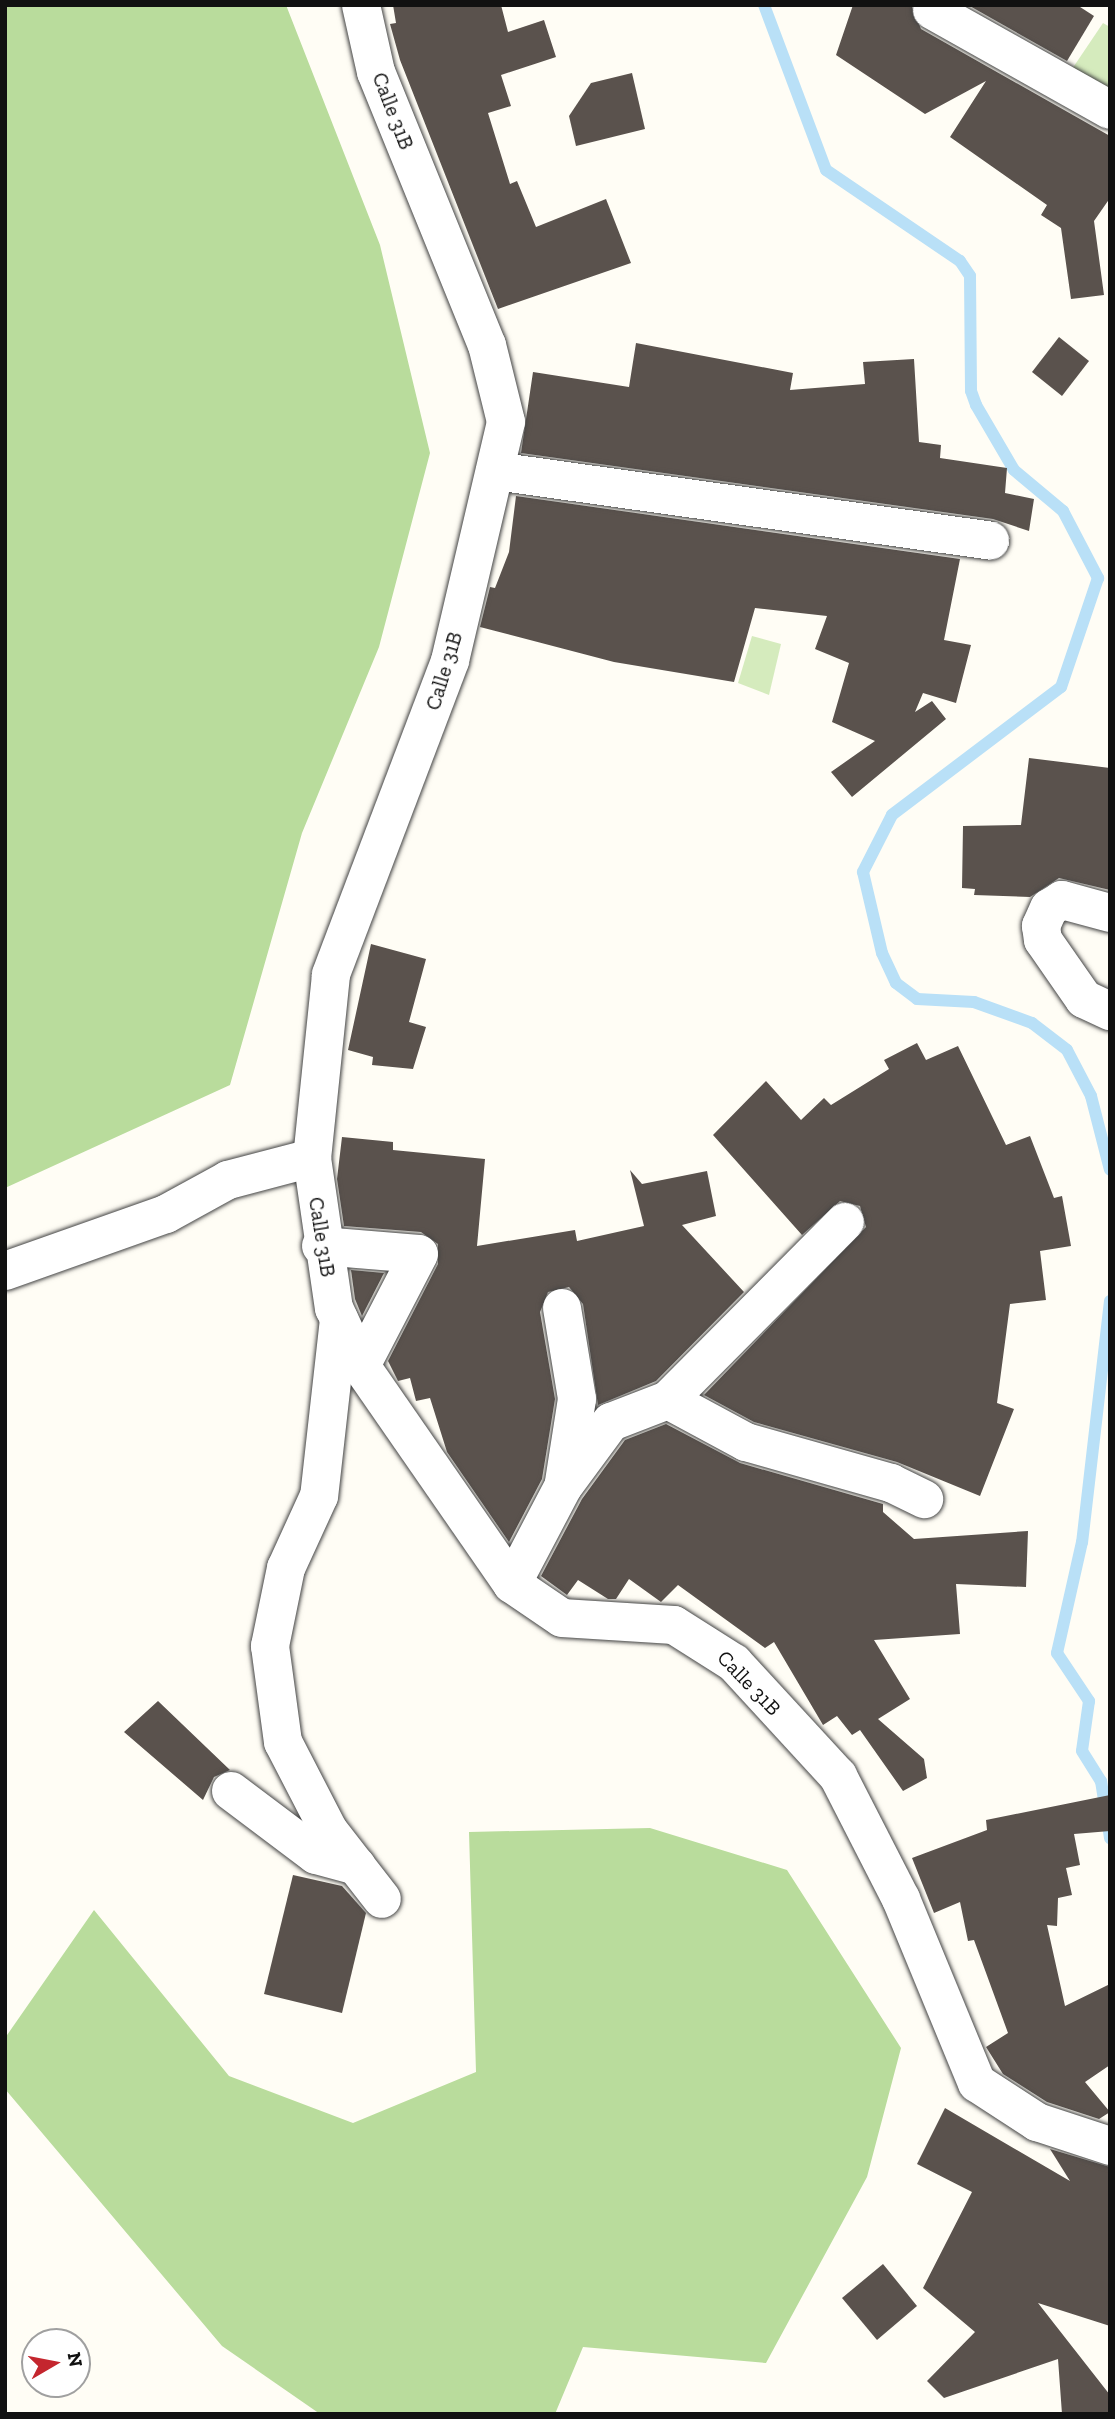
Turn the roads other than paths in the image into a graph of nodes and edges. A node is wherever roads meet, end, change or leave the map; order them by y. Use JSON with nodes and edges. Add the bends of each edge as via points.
{"nodes":[{"id":1,"x":361,"y":5,"type":"edge"},
{"id":2,"x":932,"y":10,"type":"dead end"},
{"id":3,"x":1110,"y":110,"type":"edge"},
{"id":4,"x":495,"y":471,"type":"junction"},
{"id":5,"x":990,"y":541,"type":"dead end"},
{"id":6,"x":1110,"y":913,"type":"edge"},
{"id":7,"x":1110,"y":1011,"type":"edge"},
{"id":8,"x":312,"y":1158,"type":"junction"},
{"id":9,"x":845,"y":1222,"type":"dead end"},
{"id":10,"x":321,"y":1247,"type":"junction"},
{"id":11,"x":5,"y":1272,"type":"edge"},
{"id":12,"x":562,"y":1308,"type":"dead end"},
{"id":13,"x":339,"y":1318,"type":"junction"},
{"id":14,"x":361,"y":1366,"type":"junction"},
{"id":15,"x":668,"y":1401,"type":"junction"},
{"id":16,"x":564,"y":1488,"type":"junction"},
{"id":17,"x":924,"y":1499,"type":"dead end"},
{"id":18,"x":512,"y":1584,"type":"junction"},
{"id":19,"x":232,"y":1791,"type":"dead end"},
{"id":20,"x":357,"y":1867,"type":"junction"},
{"id":21,"x":382,"y":1899,"type":"dead end"},
{"id":22,"x":1110,"y":2147,"type":"edge"}],
"edges":[{"from":1,"to":4,"type":"street","name":"Calle 31B","via":[[376,72],[487,345],[506,422]]},
{"from":2,"to":3,"type":"street"},
{"from":4,"to":5,"type":"street"},
{"from":4,"to":8,"type":"street","name":"Calle 31B","via":[[450,661],[331,975]]},
{"from":6,"to":7,"type":"street","via":[[1062,900],[1041,926],[1043,940],[1084,999]]},
{"from":8,"to":10,"type":"street","name":"Calle 31B"},
{"from":8,"to":11,"type":"street","via":[[228,1180],[166,1214]]},
{"from":9,"to":15,"type":"street"},
{"from":10,"to":13,"type":"street","name":"Calle 31B"},
{"from":10,"to":14,"type":"street","via":[[419,1254]]},
{"from":12,"to":16,"type":"street","via":[[577,1399]]},
{"from":13,"to":14,"type":"street","name":"Calle 31B"},
{"from":13,"to":20,"type":"street","via":[[319,1496],[286,1568],[270,1646],[284,1741],[329,1831]]},
{"from":14,"to":18,"type":"street","name":"Calle 31B"},
{"from":15,"to":16,"type":"street","via":[[611,1422]]},
{"from":15,"to":17,"type":"street","via":[[746,1441]]},
{"from":16,"to":18,"type":"street"},
{"from":18,"to":22,"type":"street","name":"Calle 31B","via":[[562,1618],[674,1625],[734,1663],[838,1776],[901,1899],[977,2083],[1037,2122]]},
{"from":19,"to":20,"type":"street","via":[[316,1855]]},
{"from":20,"to":21,"type":"street"}]}
